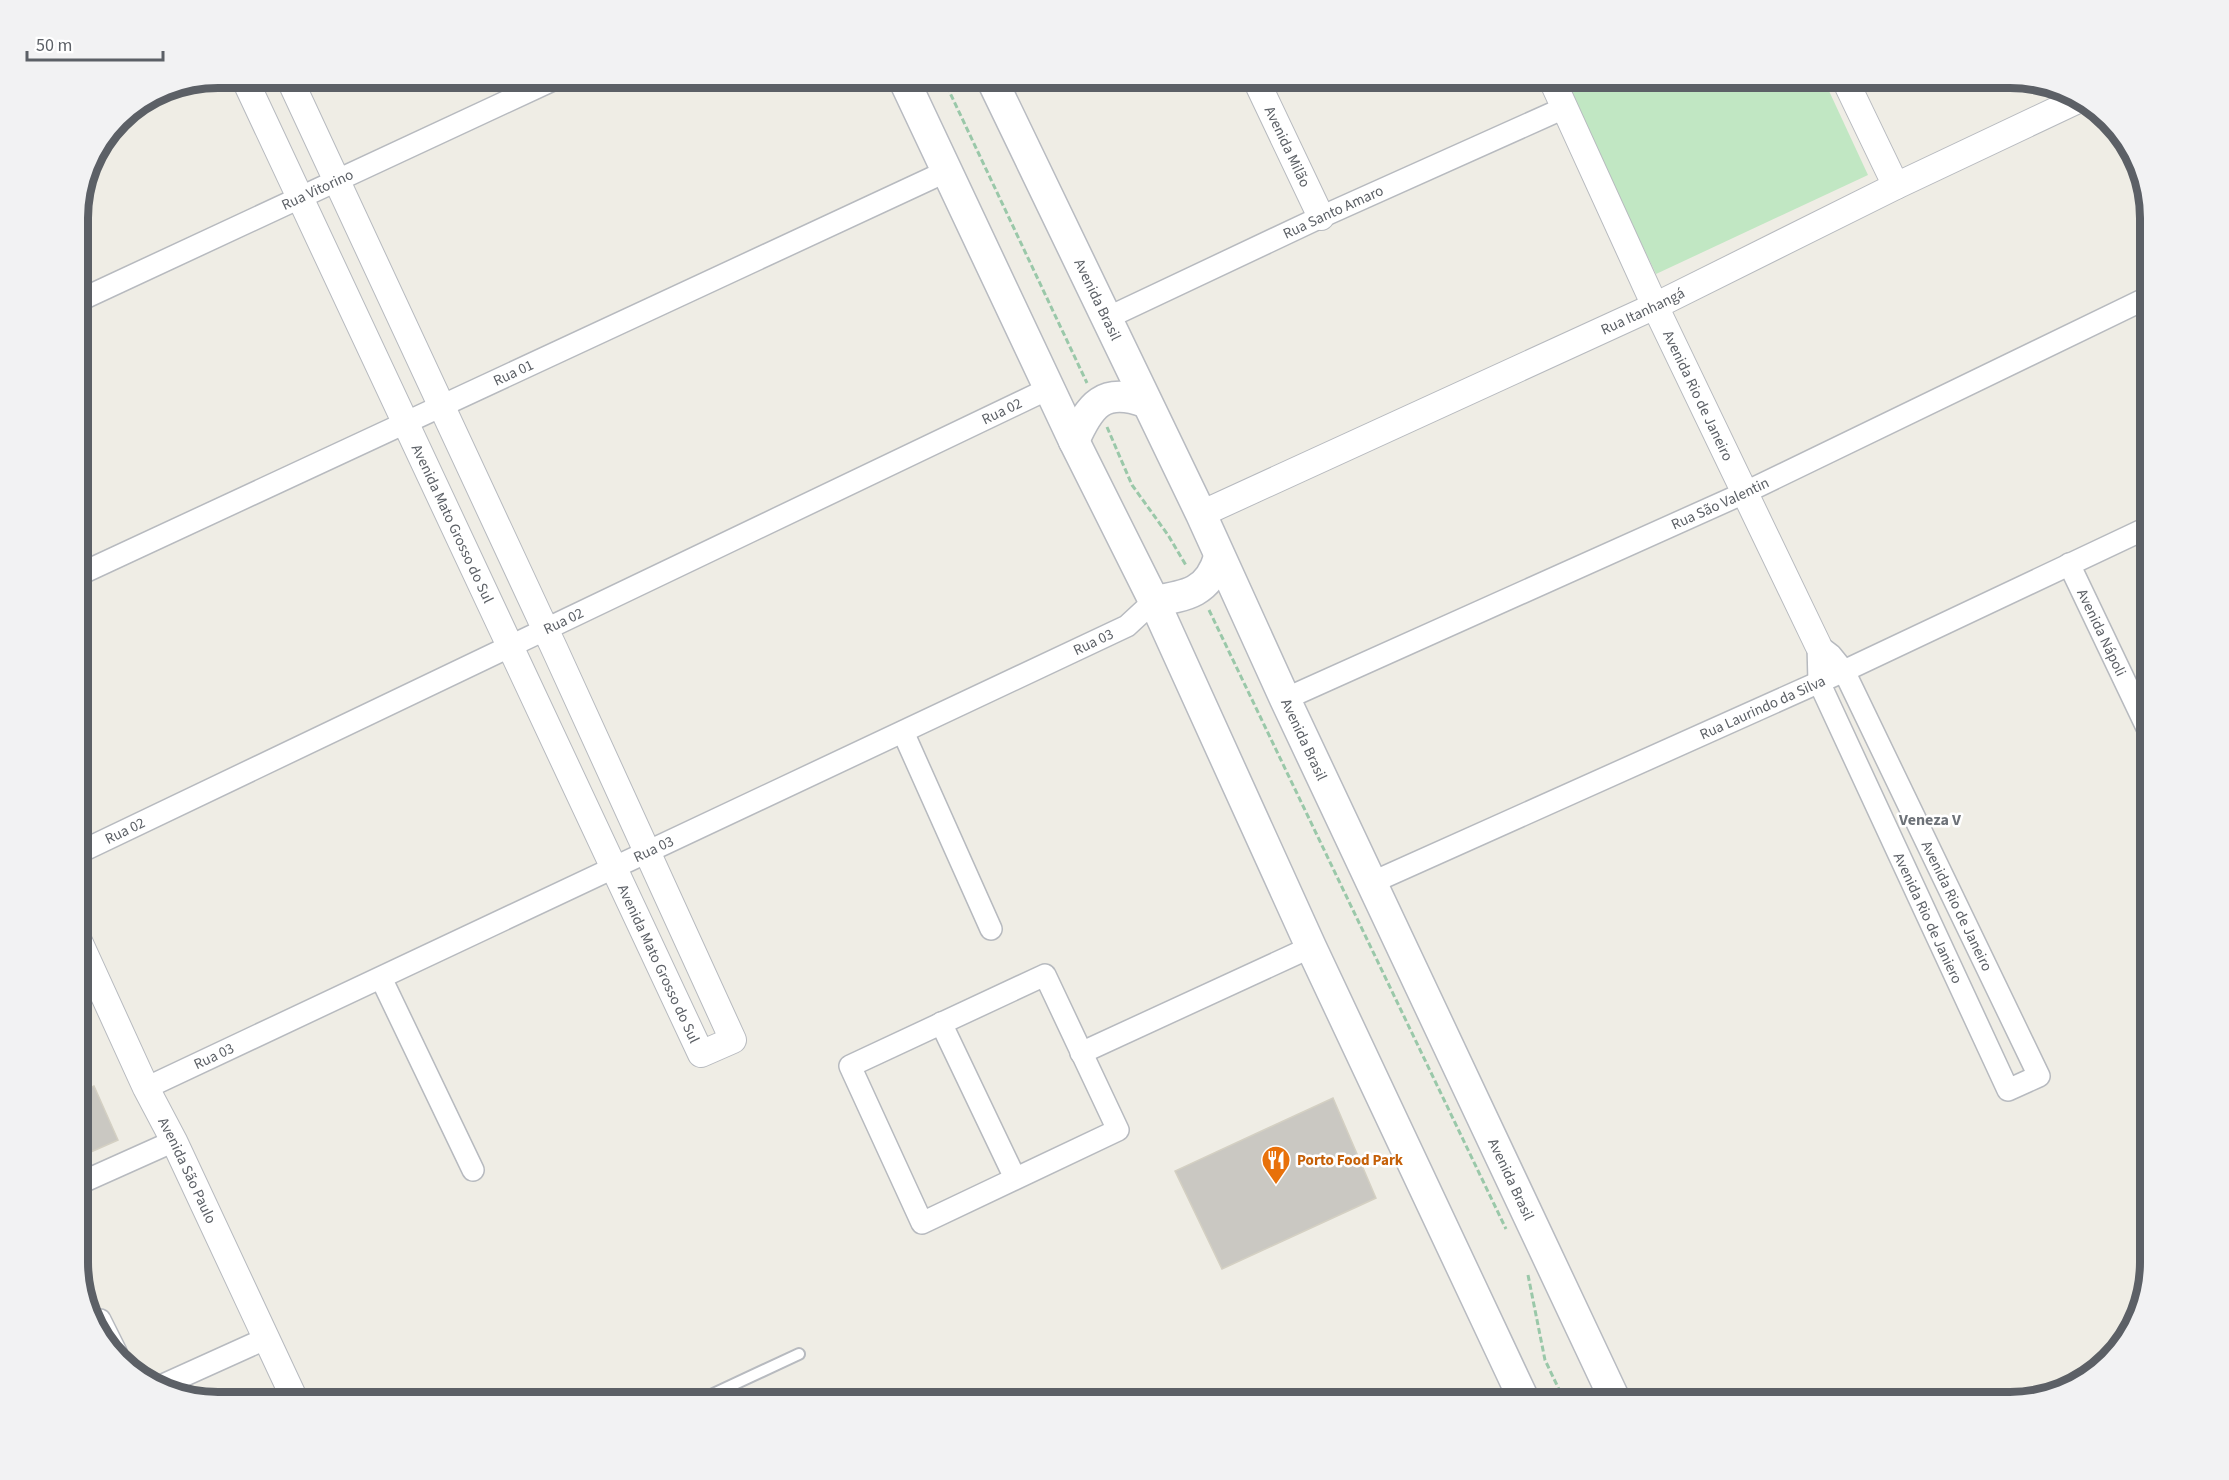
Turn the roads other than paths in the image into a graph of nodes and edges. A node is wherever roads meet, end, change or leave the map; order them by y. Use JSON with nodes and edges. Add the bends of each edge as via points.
{"nodes":[{"id":1,"x":249,"y":88,"type":"edge"},
{"id":2,"x":294,"y":88,"type":"edge"},
{"id":3,"x":535,"y":88,"type":"edge"},
{"id":4,"x":908,"y":88,"type":"edge"},
{"id":5,"x":996,"y":88,"type":"edge"},
{"id":6,"x":1260,"y":88,"type":"edge"},
{"id":7,"x":1555,"y":88,"type":"edge"},
{"id":8,"x":1849,"y":88,"type":"edge"},
{"id":9,"x":2071,"y":103,"type":"edge"},
{"id":10,"x":1564,"y":108,"type":"junction"},
{"id":11,"x":947,"y":171,"type":"junction"},
{"id":12,"x":337,"y":180,"type":"junction"},
{"id":13,"x":1896,"y":186,"type":"junction"},
{"id":14,"x":299,"y":198,"type":"junction"},
{"id":15,"x":1321,"y":217,"type":"junction"},
{"id":16,"x":89,"y":296,"type":"edge"},
{"id":17,"x":2140,"y":301,"type":"edge"},
{"id":18,"x":1655,"y":306,"type":"junction"},
{"id":19,"x":1105,"y":319,"type":"junction"},
{"id":20,"x":1050,"y":388,"type":"junction"},
{"id":21,"x":1145,"y":402,"type":"junction"},
{"id":22,"x":441,"y":406,"type":"junction"},
{"id":23,"x":405,"y":423,"type":"junction"},
{"id":24,"x":1074,"y":441,"type":"junction"},
{"id":25,"x":1744,"y":494,"type":"junction"},
{"id":26,"x":1201,"y":514,"type":"junction"},
{"id":27,"x":2140,"y":531,"type":"edge"},
{"id":28,"x":1219,"y":557,"type":"junction"},
{"id":29,"x":2069,"y":564,"type":"junction"},
{"id":30,"x":89,"y":570,"type":"edge"},
{"id":31,"x":1154,"y":601,"type":"junction"},
{"id":32,"x":545,"y":630,"type":"junction"},
{"id":33,"x":1818,"y":645,"type":"junction"},
{"id":34,"x":510,"y":646,"type":"junction"},
{"id":35,"x":1844,"y":671,"type":"junction"},
{"id":36,"x":1819,"y":682,"type":"junction"},
{"id":37,"x":1285,"y":699,"type":"junction"},
{"id":38,"x":2140,"y":713,"type":"edge"},
{"id":39,"x":903,"y":732,"type":"junction"},
{"id":40,"x":89,"y":848,"type":"edge"},
{"id":41,"x":647,"y":852,"type":"junction"},
{"id":42,"x":614,"y":868,"type":"junction"},
{"id":43,"x":1371,"y":883,"type":"junction"},
{"id":44,"x":991,"y":929,"type":"dead end"},
{"id":45,"x":1311,"y":947,"type":"junction"},
{"id":46,"x":89,"y":965,"type":"edge"},
{"id":47,"x":381,"y":978,"type":"junction"},
{"id":48,"x":941,"y":1023,"type":"junction"},
{"id":49,"x":1081,"y":1053,"type":"junction"},
{"id":50,"x":2039,"y":1076,"type":"joint"},
{"id":51,"x":146,"y":1088,"type":"junction"},
{"id":52,"x":174,"y":1141,"type":"junction"},
{"id":53,"x":473,"y":1170,"type":"dead end"},
{"id":54,"x":1015,"y":1178,"type":"junction"},
{"id":55,"x":89,"y":1179,"type":"edge"},
{"id":56,"x":267,"y":1338,"type":"junction"},
{"id":57,"x":799,"y":1354,"type":"dead end"},
{"id":58,"x":169,"y":1382,"type":"edge"},
{"id":59,"x":291,"y":1392,"type":"edge"},
{"id":60,"x":717,"y":1392,"type":"edge"},
{"id":61,"x":1520,"y":1392,"type":"edge"},
{"id":62,"x":1611,"y":1392,"type":"edge"}],
"edges":[{"from":1,"to":14,"type":"street","name":"Avenida Mato Grosso do Sul"},
{"from":2,"to":12,"type":"street","name":"Avenida Mato Grosso do Sul"},
{"from":3,"to":12,"type":"street","name":"Rua Vitorino"},
{"from":4,"to":11,"type":"main road"},
{"from":5,"to":19,"type":"main road","name":"Avenida Brasil"},
{"from":6,"to":15,"type":"street","name":"Avenida Milão"},
{"from":7,"to":10,"type":"street","name":"Avenida Rio de Janeiro"},
{"from":8,"to":13,"type":"street"},
{"from":9,"to":13,"type":"street","name":"Rua Itanhangá"},
{"from":10,"to":15,"type":"street","name":"Rua Santo Amaro"},
{"from":10,"to":18,"type":"street","name":"Avenida Rio de Janeiro"},
{"from":11,"to":20,"type":"main road"},
{"from":11,"to":22,"type":"street","name":"Rua 01"},
{"from":12,"to":14,"type":"street","name":"Rua Vitorino"},
{"from":12,"to":22,"type":"street","name":"Avenida Mato Grosso do Sul"},
{"from":13,"to":18,"type":"street","name":"Rua Itanhangá"},
{"from":14,"to":16,"type":"street","name":"Rua Vitorino"},
{"from":14,"to":23,"type":"street","name":"Avenida Mato Grosso do Sul"},
{"from":15,"to":19,"type":"street","name":"Rua Santo Amaro"},
{"from":17,"to":25,"type":"street","name":"Rua São Valentin"},
{"from":18,"to":25,"type":"street","name":"Avenida Rio de Janeiro"},
{"from":18,"to":26,"type":"street","name":"Rua Itanhangá"},
{"from":19,"to":21,"type":"main road","name":"Avenida Brasil"},
{"from":20,"to":24,"type":"main road"},
{"from":20,"to":32,"type":"street","name":"Rua 02"},
{"from":21,"to":24,"type":"main road","via":[[1130,397],[1104,399],[1085,416]]},
{"from":21,"to":26,"type":"main road","name":"Avenida Brasil"},
{"from":22,"to":23,"type":"street","name":"Rua 01"},
{"from":22,"to":32,"type":"street","name":"Avenida Mato Grosso do Sul"},
{"from":23,"to":30,"type":"street","name":"Rua 01"},
{"from":23,"to":34,"type":"street","name":"Avenida Mato Grosso do Sul"},
{"from":24,"to":31,"type":"main road"},
{"from":25,"to":33,"type":"street","name":"Avenida Rio de Janeiro"},
{"from":25,"to":37,"type":"street","name":"Rua São Valentin"},
{"from":26,"to":28,"type":"main road","name":"Avenida Brasil"},
{"from":27,"to":29,"type":"street","name":"Rua Laurindo da Silva"},
{"from":28,"to":31,"type":"main road","via":[[1208,582],[1199,589]]},
{"from":28,"to":37,"type":"main road","name":"Avenida Brasil"},
{"from":29,"to":35,"type":"street","name":"Rua Laurindo da Silva"},
{"from":29,"to":38,"type":"street","name":"Avenida Nápoli"},
{"from":31,"to":39,"type":"street","name":"Rua 03","via":[[1127,626]]},
{"from":31,"to":45,"type":"main road"},
{"from":32,"to":34,"type":"street","name":"Rua 02"},
{"from":32,"to":41,"type":"street","name":"Avenida Mato Grosso do Sul"},
{"from":33,"to":35,"type":"street","name":"Avenida Rio de Janeiro"},
{"from":33,"to":36,"type":"street","name":"Avenida Rio de Janeiro"},
{"from":34,"to":40,"type":"street","name":"Rua 02"},
{"from":34,"to":42,"type":"street","name":"Avenida Mato Grosso do Sul"},
{"from":35,"to":36,"type":"street","name":"Rua Laurindo da Silva"},
{"from":35,"to":50,"type":"street","name":"Avenida Rio de Janeiro"},
{"from":36,"to":43,"type":"street","name":"Rua Laurindo da Silva"},
{"from":36,"to":50,"type":"street","name":"Avenida Rio de Janiero","via":[[2008,1090]]},
{"from":37,"to":43,"type":"main road","name":"Avenida Brasil"},
{"from":39,"to":41,"type":"street","name":"Rua 03"},
{"from":39,"to":44,"type":"street"},
{"from":41,"to":42,"type":"street","name":"Rua 03"},
{"from":41,"to":42,"type":"street","name":"Avenida Mato Grosso do Sul","via":[[733,1040],[701,1054]]},
{"from":42,"to":47,"type":"street","name":"Rua 03"},
{"from":43,"to":62,"type":"main road","name":"Avenida Brasil"},
{"from":45,"to":49,"type":"street"},
{"from":45,"to":61,"type":"main road"},
{"from":46,"to":51,"type":"street","name":"Avenida São Paulo"},
{"from":47,"to":51,"type":"street","name":"Rua 03"},
{"from":47,"to":53,"type":"street"},
{"from":48,"to":49,"type":"street","via":[[1045,975]]},
{"from":48,"to":54,"type":"street"},
{"from":48,"to":54,"type":"street","via":[[850,1066],[922,1223]]},
{"from":49,"to":54,"type":"street","via":[[1118,1130]]},
{"from":51,"to":52,"type":"street","name":"Avenida São Paulo"},
{"from":52,"to":55,"type":"street"},
{"from":52,"to":56,"type":"street","name":"Avenida São Paulo"},
{"from":56,"to":58,"type":"street"},
{"from":56,"to":59,"type":"street","name":"Avenida São Paulo"},
{"from":57,"to":60,"type":"lane"}]}
